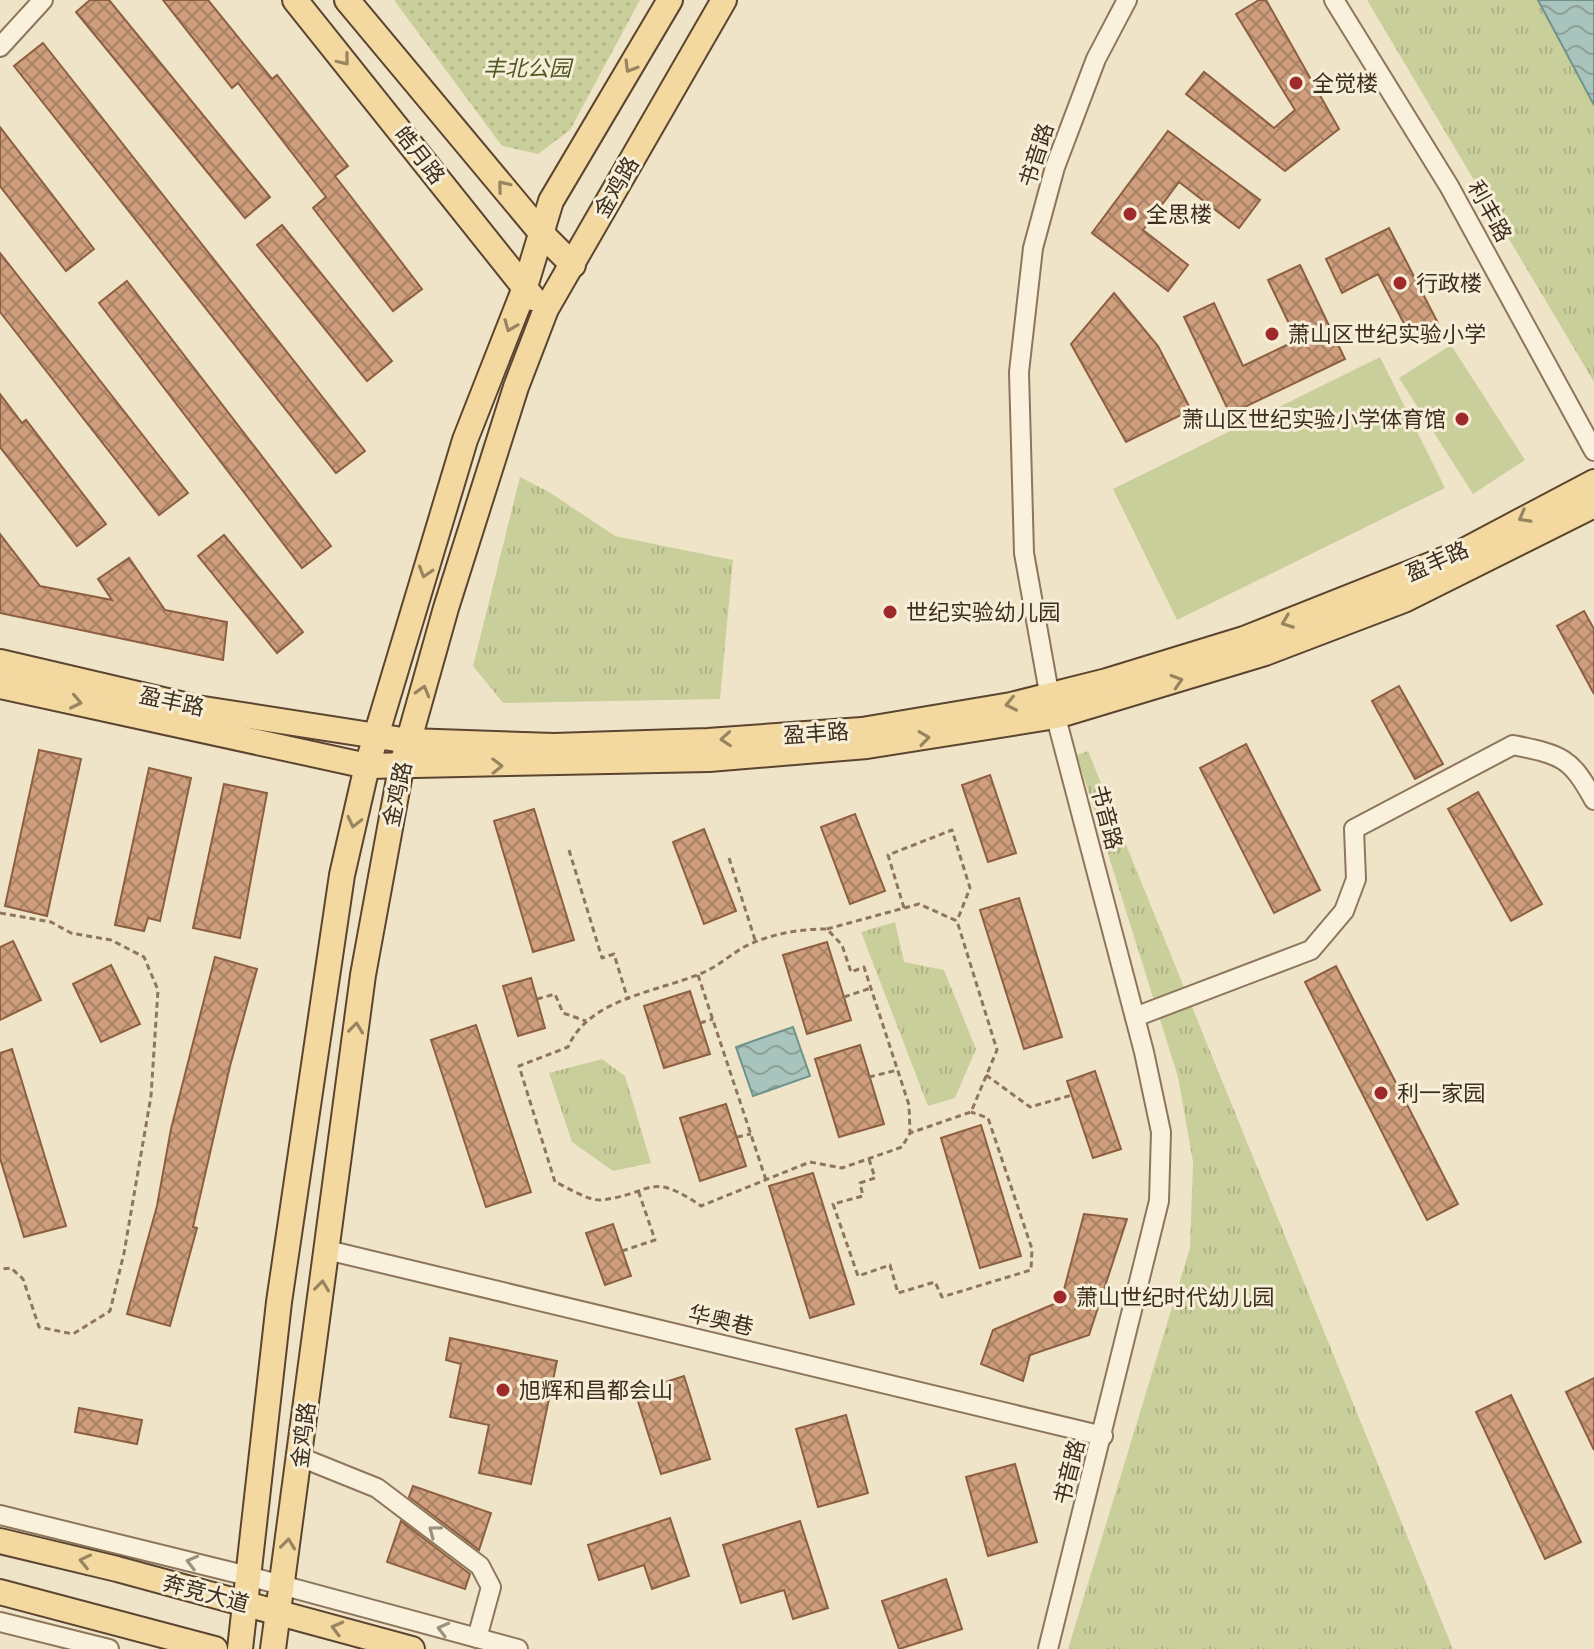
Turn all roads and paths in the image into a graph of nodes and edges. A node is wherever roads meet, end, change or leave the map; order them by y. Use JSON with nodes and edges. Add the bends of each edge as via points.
{"nodes":[{"id":1,"x":43,"y":0,"type":"edge"},
{"id":2,"x":295,"y":0,"type":"edge"},
{"id":3,"x":347,"y":0,"type":"edge"},
{"id":4,"x":670,"y":0,"type":"edge"},
{"id":5,"x":724,"y":0,"type":"edge"},
{"id":6,"x":1127,"y":0,"type":"edge"},
{"id":7,"x":1334,"y":0,"type":"edge"},
{"id":8,"x":0,"y":47,"type":"edge"},
{"id":9,"x":543,"y":235,"type":"junction"},
{"id":10,"x":573,"y":265,"type":"junction"},
{"id":11,"x":524,"y":290,"type":"junction"},
{"id":12,"x":546,"y":309,"type":"junction"},
{"id":13,"x":1594,"y":451,"type":"edge"},
{"id":14,"x":1594,"y":482,"type":"edge"},
{"id":15,"x":1594,"y":505,"type":"edge"},
{"id":16,"x":0,"y":662,"type":"edge"},
{"id":17,"x":0,"y":686,"type":"edge"},
{"id":18,"x":1053,"y":706,"type":"junction"},
{"id":19,"x":375,"y":738,"type":"junction"},
{"id":20,"x":409,"y":741,"type":"junction"},
{"id":21,"x":367,"y":766,"type":"junction"},
{"id":22,"x":401,"y":768,"type":"junction"},
{"id":23,"x":1594,"y":800,"type":"edge"},
{"id":24,"x":569,"y":850,"type":"dead end"},
{"id":25,"x":729,"y":858,"type":"dead end"},
{"id":26,"x":904,"y":908,"type":"junction"},
{"id":27,"x":0,"y":913,"type":"edge"},
{"id":28,"x":957,"y":921,"type":"junction"},
{"id":29,"x":827,"y":929,"type":"junction"},
{"id":30,"x":756,"y":943,"type":"junction"},
{"id":31,"x":698,"y":975,"type":"junction"},
{"id":32,"x":871,"y":988,"type":"junction"},
{"id":33,"x":844,"y":997,"type":"dead end"},
{"id":34,"x":537,"y":999,"type":"dead end"},
{"id":35,"x":628,"y":1000,"type":"junction"},
{"id":36,"x":1135,"y":1017,"type":"junction"},
{"id":37,"x":713,"y":1019,"type":"junction"},
{"id":38,"x":586,"y":1021,"type":"junction"},
{"id":39,"x":700,"y":1023,"type":"dead end"},
{"id":40,"x":898,"y":1070,"type":"junction"},
{"id":41,"x":986,"y":1075,"type":"junction"},
{"id":42,"x":869,"y":1077,"type":"dead end"},
{"id":43,"x":1072,"y":1095,"type":"dead end"},
{"id":44,"x":971,"y":1112,"type":"junction"},
{"id":45,"x":910,"y":1133,"type":"junction"},
{"id":46,"x":751,"y":1134,"type":"junction"},
{"id":47,"x":737,"y":1137,"type":"dead end"},
{"id":48,"x":869,"y":1159,"type":"junction"},
{"id":49,"x":766,"y":1180,"type":"junction"},
{"id":50,"x":638,"y":1190,"type":"junction"},
{"id":51,"x":327,"y":1250,"type":"junction"},
{"id":52,"x":622,"y":1251,"type":"dead end"},
{"id":53,"x":0,"y":1269,"type":"edge"},
{"id":54,"x":1103,"y":1436,"type":"junction"},
{"id":55,"x":300,"y":1457,"type":"junction"},
{"id":56,"x":0,"y":1515,"type":"edge"},
{"id":57,"x":0,"y":1541,"type":"edge"},
{"id":58,"x":248,"y":1576,"type":"junction"},
{"id":59,"x":283,"y":1587,"type":"junction"},
{"id":60,"x":0,"y":1592,"type":"edge"},
{"id":61,"x":245,"y":1603,"type":"junction"},
{"id":62,"x":280,"y":1613,"type":"junction"},
{"id":63,"x":0,"y":1622,"type":"edge"},
{"id":64,"x":477,"y":1638,"type":"junction"},
{"id":65,"x":109,"y":1649,"type":"edge"},
{"id":66,"x":215,"y":1649,"type":"edge"},
{"id":67,"x":240,"y":1649,"type":"edge"},
{"id":68,"x":273,"y":1649,"type":"edge"},
{"id":69,"x":412,"y":1649,"type":"edge"},
{"id":70,"x":518,"y":1649,"type":"edge"},
{"id":71,"x":1048,"y":1649,"type":"edge"}],
"edges":[{"from":1,"to":8,"type":"street"},
{"from":2,"to":11,"type":"main road","name":"皓月路","one_way":true},
{"from":9,"to":3,"type":"main road","name":"皓月路","one_way":true},
{"from":4,"to":9,"type":"main road","name":"金鸡路","one_way":true,"via":[[551,201]]},
{"from":5,"to":10,"type":"main road","name":"金鸡路"},
{"from":6,"to":18,"type":"street","name":"书音路","via":[[1096,59],[1055,167],[1033,248],[1021,357],[1024,553]]},
{"from":7,"to":13,"type":"street","name":"利丰路","via":[[1449,186]]},
{"from":9,"to":10,"type":"main road","name":"皓月路"},
{"from":9,"to":11,"type":"main road","name":"金鸡路"},
{"from":10,"to":12,"type":"main road","name":"金鸡路"},
{"from":11,"to":12,"type":"main road","name":"皓月路"},
{"from":11,"to":19,"type":"main road","name":"金鸡路","one_way":true,"via":[[465,440]]},
{"from":20,"to":12,"type":"main road","name":"金鸡路","one_way":true,"via":[[516,387]]},
{"from":14,"to":18,"type":"main road","name":"盈丰路","one_way":true,"via":[[1458,554],[1244,639]]},
{"from":18,"to":15,"type":"main road","name":"盈丰路","one_way":true,"via":[[1265,653],[1404,600]]},
{"from":16,"to":19,"type":"main road","name":"盈丰路","via":[[197,708]]},
{"from":17,"to":21,"type":"main road","name":"盈丰路","one_way":true},
{"from":18,"to":20,"type":"main road","name":"盈丰路","one_way":true,"via":[[762,737],[554,746]]},
{"from":22,"to":18,"type":"main road","name":"盈丰路","one_way":true,"via":[[709,759],[867,746]]},
{"from":18,"to":36,"type":"street","name":"书音路"},
{"from":19,"to":20,"type":"main road","name":"盈丰路"},
{"from":19,"to":21,"type":"main road","name":"金鸡路"},
{"from":20,"to":22,"type":"main road","name":"金鸡路"},
{"from":21,"to":22,"type":"main road","name":"盈丰路"},
{"from":21,"to":58,"type":"main road","name":"金鸡路","one_way":true,"via":[[342,875],[283,1270]]},
{"from":51,"to":22,"type":"main road","name":"金鸡路","one_way":true,"via":[[363,975]]},
{"from":23,"to":36,"type":"street","via":[[1577,768],[1560,755],[1513,745],[1354,829],[1356,879],[1344,911],[1311,950]]},
{"from":24,"to":35,"type":"path","via":[[602,958],[614,954]]},
{"from":25,"to":30,"type":"path"},
{"from":26,"to":28,"type":"path","via":[[919,904]]},
{"from":26,"to":28,"type":"path","via":[[888,855],[952,830],[970,888]]},
{"from":26,"to":29,"type":"path"},
{"from":27,"to":53,"type":"path","via":[[111,940],[144,957],[158,990],[151,1096],[110,1311],[73,1334],[39,1327],[23,1279],[11,1268]]},
{"from":28,"to":41,"type":"path","via":[[997,1050]]},
{"from":29,"to":30,"type":"path","via":[[798,929]]},
{"from":29,"to":32,"type":"path","via":[[842,945],[851,972],[864,967]]},
{"from":30,"to":31,"type":"path"},
{"from":31,"to":35,"type":"path"},
{"from":31,"to":37,"type":"path"},
{"from":32,"to":33,"type":"path"},
{"from":32,"to":40,"type":"path"},
{"from":34,"to":38,"type":"path","via":[[555,994],[563,1013]]},
{"from":35,"to":38,"type":"path"},
{"from":36,"to":54,"type":"street","name":"书音路","via":[[1161,1132],[1159,1201]]},
{"from":37,"to":39,"type":"path"},
{"from":37,"to":46,"type":"path"},
{"from":38,"to":50,"type":"path","via":[[575,1029],[568,1047],[519,1066],[555,1182],[598,1200]]},
{"from":40,"to":42,"type":"path"},
{"from":40,"to":45,"type":"path","via":[[909,1105]]},
{"from":41,"to":43,"type":"path","via":[[1030,1107]]},
{"from":41,"to":44,"type":"path"},
{"from":44,"to":45,"type":"path"},
{"from":44,"to":48,"type":"path","via":[[988,1118],[1032,1249],[1031,1270],[942,1297],[935,1282],[898,1293],[890,1265],[858,1276],[833,1204],[863,1196],[860,1183],[875,1178]]},
{"from":45,"to":48,"type":"path","via":[[902,1147]]},
{"from":46,"to":47,"type":"path"},
{"from":46,"to":49,"type":"path"},
{"from":48,"to":49,"type":"path","via":[[842,1168],[810,1162]]},
{"from":49,"to":50,"type":"path","via":[[701,1206],[674,1187]]},
{"from":50,"to":52,"type":"path","via":[[655,1240]]},
{"from":51,"to":54,"type":"street","name":"华奥巷"},
{"from":55,"to":51,"type":"main road","name":"金鸡路","one_way":true},
{"from":54,"to":71,"type":"street","name":"书音路"},
{"from":59,"to":55,"type":"main road","name":"金鸡路","one_way":true},
{"from":64,"to":55,"type":"street","one_way":true,"via":[[491,1587],[480,1566],[377,1488]]},
{"from":58,"to":56,"type":"street","one_way":true},
{"from":61,"to":57,"type":"main road","name":"奔竞大道","one_way":true},
{"from":58,"to":59,"type":"street"},
{"from":58,"to":61,"type":"main road","name":"金鸡路"},
{"from":59,"to":62,"type":"main road","name":"金鸡路"},
{"from":64,"to":59,"type":"street","one_way":true},
{"from":60,"to":66,"type":"main road"},
{"from":61,"to":62,"type":"main road","name":"奔竞大道"},
{"from":61,"to":67,"type":"main road","name":"金鸡路"},
{"from":62,"to":68,"type":"main road","name":"金鸡路"},
{"from":69,"to":62,"type":"main road","name":"奔竞大道","one_way":true},
{"from":63,"to":65,"type":"street"},
{"from":64,"to":70,"type":"street"}]}
